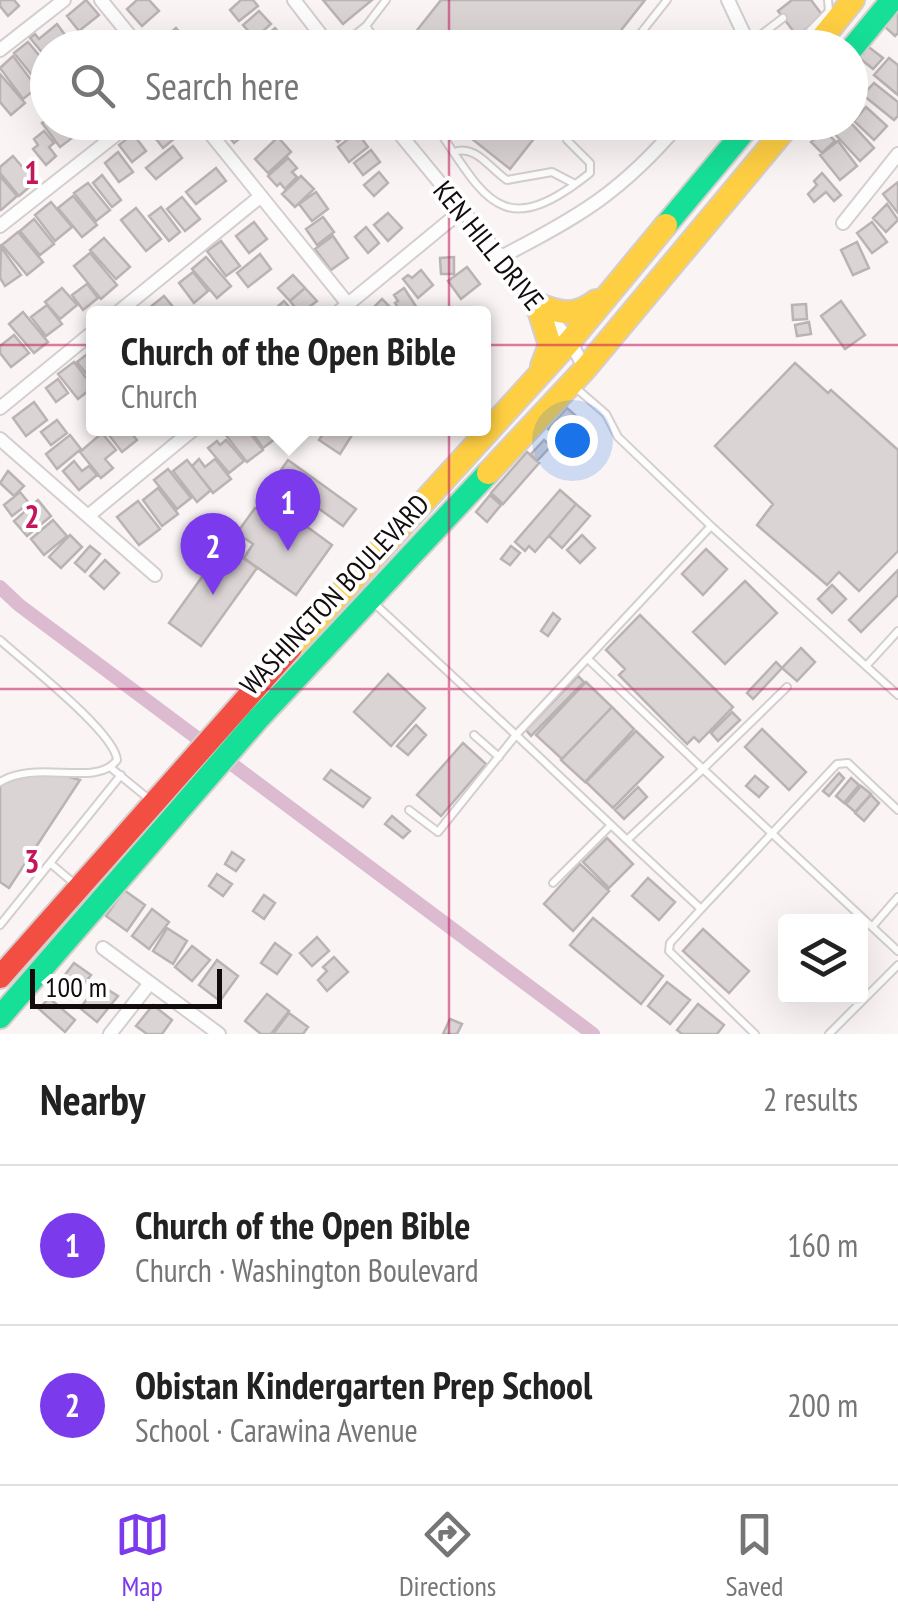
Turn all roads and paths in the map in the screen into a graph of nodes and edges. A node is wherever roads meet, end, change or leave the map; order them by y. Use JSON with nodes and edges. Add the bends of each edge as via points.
{"nodes":[{"id":1,"x":64,"y":0,"type":"edge"},
{"id":2,"x":101,"y":0,"type":"edge"},
{"id":3,"x":294,"y":0,"type":"edge"},
{"id":4,"x":386,"y":0,"type":"edge"},
{"id":5,"x":667,"y":0,"type":"edge"},
{"id":6,"x":728,"y":0,"type":"edge"},
{"id":7,"x":828,"y":0,"type":"edge"},
{"id":8,"x":853,"y":0,"type":"edge"},
{"id":9,"x":892,"y":0,"type":"edge"},
{"id":10,"x":783,"y":18,"type":"dead end"},
{"id":11,"x":366,"y":26,"type":"junction"},
{"id":12,"x":125,"y":30,"type":"edge"},
{"id":13,"x":320,"y":30,"type":"edge"},
{"id":14,"x":360,"y":30,"type":"edge"},
{"id":15,"x":369,"y":30,"type":"edge"},
{"id":16,"x":643,"y":30,"type":"edge"},
{"id":17,"x":738,"y":30,"type":"edge"},
{"id":18,"x":767,"y":30,"type":"edge"},
{"id":19,"x":813,"y":30,"type":"edge"},
{"id":20,"x":829,"y":30,"type":"edge"},
{"id":21,"x":867,"y":30,"type":"edge"},
{"id":22,"x":0,"y":50,"type":"edge"},
{"id":23,"x":109,"y":140,"type":"edge"},
{"id":24,"x":216,"y":140,"type":"edge"},
{"id":25,"x":404,"y":140,"type":"edge"},
{"id":26,"x":446,"y":140,"type":"edge"},
{"id":27,"x":568,"y":140,"type":"edge"},
{"id":28,"x":665,"y":140,"type":"edge"},
{"id":29,"x":737,"y":140,"type":"edge"},
{"id":30,"x":776,"y":140,"type":"edge"},
{"id":31,"x":454,"y":152,"type":"junction"},
{"id":32,"x":898,"y":154,"type":"edge"},
{"id":33,"x":574,"y":184,"type":"junction"},
{"id":34,"x":261,"y":196,"type":"junction"},
{"id":35,"x":460,"y":212,"type":"junction"},
{"id":36,"x":843,"y":223,"type":"dead end"},
{"id":37,"x":0,"y":226,"type":"edge"},
{"id":38,"x":499,"y":258,"type":"junction"},
{"id":39,"x":618,"y":285,"type":"junction"},
{"id":40,"x":537,"y":304,"type":"junction"},
{"id":41,"x":126,"y":306,"type":"edge"},
{"id":42,"x":340,"y":306,"type":"edge"},
{"id":43,"x":346,"y":306,"type":"edge"},
{"id":44,"x":86,"y":338,"type":"edge"},
{"id":45,"x":570,"y":342,"type":"junction"},
{"id":46,"x":578,"y":377,"type":"junction"},
{"id":47,"x":517,"y":399,"type":"junction"},
{"id":48,"x":0,"y":408,"type":"edge"},
{"id":49,"x":491,"y":429,"type":"edge"},
{"id":50,"x":185,"y":436,"type":"edge"},
{"id":51,"x":485,"y":436,"type":"edge"},
{"id":52,"x":0,"y":439,"type":"edge"},
{"id":53,"x":88,"y":516,"type":"junction"},
{"id":54,"x":711,"y":526,"type":"junction"},
{"id":55,"x":155,"y":575,"type":"dead end"},
{"id":56,"x":370,"y":600,"type":"junction"},
{"id":57,"x":898,"y":631,"type":"edge"},
{"id":58,"x":0,"y":640,"type":"edge"},
{"id":59,"x":589,"y":660,"type":"junction"},
{"id":60,"x":867,"y":666,"type":"junction"},
{"id":61,"x":787,"y":687,"type":"dead end"},
{"id":62,"x":898,"y":694,"type":"edge"},
{"id":63,"x":249,"y":712,"type":"junction"},
{"id":64,"x":474,"y":735,"type":"dead end"},
{"id":65,"x":516,"y":736,"type":"junction"},
{"id":66,"x":499,"y":757,"type":"junction"},
{"id":67,"x":112,"y":768,"type":"junction"},
{"id":68,"x":703,"y":769,"type":"junction"},
{"id":69,"x":121,"y":775,"type":"junction"},
{"id":70,"x":0,"y":782,"type":"edge"},
{"id":71,"x":154,"y":802,"type":"junction"},
{"id":72,"x":409,"y":810,"type":"dead end"},
{"id":73,"x":898,"y":810,"type":"edge"},
{"id":74,"x":611,"y":825,"type":"junction"},
{"id":75,"x":774,"y":832,"type":"junction"},
{"id":76,"x":628,"y":840,"type":"junction"},
{"id":77,"x":50,"y":863,"type":"junction"},
{"id":78,"x":553,"y":883,"type":"dead end"},
{"id":79,"x":78,"y":887,"type":"junction"},
{"id":80,"x":898,"y":897,"type":"edge"},
{"id":81,"x":700,"y":909,"type":"junction"},
{"id":82,"x":0,"y":924,"type":"edge"},
{"id":83,"x":872,"y":926,"type":"junction"},
{"id":84,"x":103,"y":948,"type":"dead end"},
{"id":85,"x":898,"y":950,"type":"edge"},
{"id":86,"x":898,"y":965,"type":"edge"},
{"id":87,"x":1,"y":972,"type":"edge"},
{"id":88,"x":150,"y":983,"type":"junction"},
{"id":89,"x":24,"y":986,"type":"junction"},
{"id":90,"x":0,"y":1017,"type":"edge"},
{"id":91,"x":110,"y":1034,"type":"edge"},
{"id":92,"x":219,"y":1034,"type":"edge"},
{"id":93,"x":755,"y":1034,"type":"edge"},
{"id":94,"x":829,"y":1034,"type":"edge"}],
"edges":[{"from":1,"to":22,"type":"street"},
{"from":2,"to":12,"type":"street"},
{"from":3,"to":13,"type":"street"},
{"from":4,"to":11,"type":"lane"},
{"from":5,"to":16,"type":"lane"},
{"from":6,"to":17,"type":"street"},
{"from":7,"to":19,"type":"lane","via":[[830,11]]},
{"from":8,"to":20,"type":"highway"},
{"from":9,"to":21,"type":"highway"},
{"from":10,"to":18,"type":"lane"},
{"from":11,"to":14,"type":"lane"},
{"from":11,"to":15,"type":"lane"},
{"from":23,"to":37,"type":"street"},
{"from":24,"to":34,"type":"street"},
{"from":25,"to":35,"type":"street","name":"KEN HILL DRIVE"},
{"from":26,"to":31,"type":"lane"},
{"from":27,"to":33,"type":"lane","via":[[592,167]]},
{"from":28,"to":38,"type":"street","via":[[612,193]]},
{"from":29,"to":39,"type":"highway","name":"WASHINGTON BOULEVARD"},
{"from":30,"to":46,"type":"highway","name":"WASHINGTON BOULEVARD"},
{"from":31,"to":33,"type":"lane","via":[[472,151],[507,180],[552,172]]},
{"from":31,"to":33,"type":"lane","via":[[482,193],[504,207],[540,205]]},
{"from":32,"to":36,"type":"street"},
{"from":34,"to":41,"type":"street"},
{"from":34,"to":42,"type":"street"},
{"from":35,"to":38,"type":"street","name":"KEN HILL DRIVE"},
{"from":35,"to":43,"type":"street"},
{"from":38,"to":40,"type":"street","name":"KEN HILL DRIVE"},
{"from":39,"to":40,"type":"highway","via":[[579,314]]},
{"from":39,"to":45,"type":"highway","name":"WASHINGTON BOULEVARD"},
{"from":40,"to":45,"type":"street","name":"KEN HILL DRIVE"},
{"from":40,"to":47,"type":"highway","via":[[548,330],[548,355]]},
{"from":44,"to":48,"type":"street"},
{"from":45,"to":46,"type":"street","name":"KEN HILL DRIVE"},
{"from":45,"to":47,"type":"highway","name":"WASHINGTON BOULEVARD"},
{"from":46,"to":54,"type":"lane","via":[[618,437]]},
{"from":46,"to":56,"type":"highway","name":"WASHINGTON BOULEVARD"},
{"from":47,"to":49,"type":"highway","name":"WASHINGTON BOULEVARD"},
{"from":50,"to":53,"type":"street"},
{"from":51,"to":63,"type":"highway","name":"WASHINGTON BOULEVARD"},
{"from":52,"to":53,"type":"street"},
{"from":53,"to":55,"type":"street"},
{"from":54,"to":59,"type":"lane"},
{"from":54,"to":60,"type":"lane"},
{"from":56,"to":63,"type":"highway","name":"WASHINGTON BOULEVARD"},
{"from":56,"to":65,"type":"lane"},
{"from":57,"to":60,"type":"lane"},
{"from":58,"to":67,"type":"lane","via":[[107,738],[116,750]]},
{"from":59,"to":65,"type":"lane"},
{"from":59,"to":68,"type":"lane"},
{"from":60,"to":62,"type":"lane"},
{"from":61,"to":68,"type":"lane"},
{"from":63,"to":71,"type":"highway","name":"WASHINGTON BOULEVARD"},
{"from":63,"to":89,"type":"highway","name":"WASHINGTON BOULEVARD","via":[[204,783]]},
{"from":64,"to":66,"type":"lane"},
{"from":65,"to":66,"type":"lane"},
{"from":65,"to":74,"type":"lane"},
{"from":66,"to":72,"type":"lane","via":[[438,832]]},
{"from":67,"to":69,"type":"lane"},
{"from":67,"to":70,"type":"lane","via":[[97,774],[43,770]]},
{"from":68,"to":75,"type":"lane"},
{"from":68,"to":76,"type":"lane"},
{"from":69,"to":71,"type":"lane"},
{"from":69,"to":77,"type":"lane"},
{"from":71,"to":79,"type":"highway","name":"WASHINGTON BOULEVARD"},
{"from":73,"to":75,"type":"lane","via":[[842,761]]},
{"from":74,"to":76,"type":"lane"},
{"from":74,"to":78,"type":"lane"},
{"from":75,"to":81,"type":"lane"},
{"from":75,"to":83,"type":"lane"},
{"from":76,"to":81,"type":"lane"},
{"from":77,"to":79,"type":"lane"},
{"from":77,"to":82,"type":"lane"},
{"from":79,"to":87,"type":"highway","name":"WASHINGTON BOULEVARD"},
{"from":80,"to":83,"type":"lane"},
{"from":81,"to":93,"type":"lane","via":[[669,951]]},
{"from":83,"to":85,"type":"lane"},
{"from":84,"to":88,"type":"street"},
{"from":86,"to":94,"type":"lane"},
{"from":87,"to":89,"type":"street"},
{"from":88,"to":91,"type":"street"},
{"from":88,"to":92,"type":"street"},
{"from":89,"to":90,"type":"highway","name":"WASHINGTON BOULEVARD"}]}
